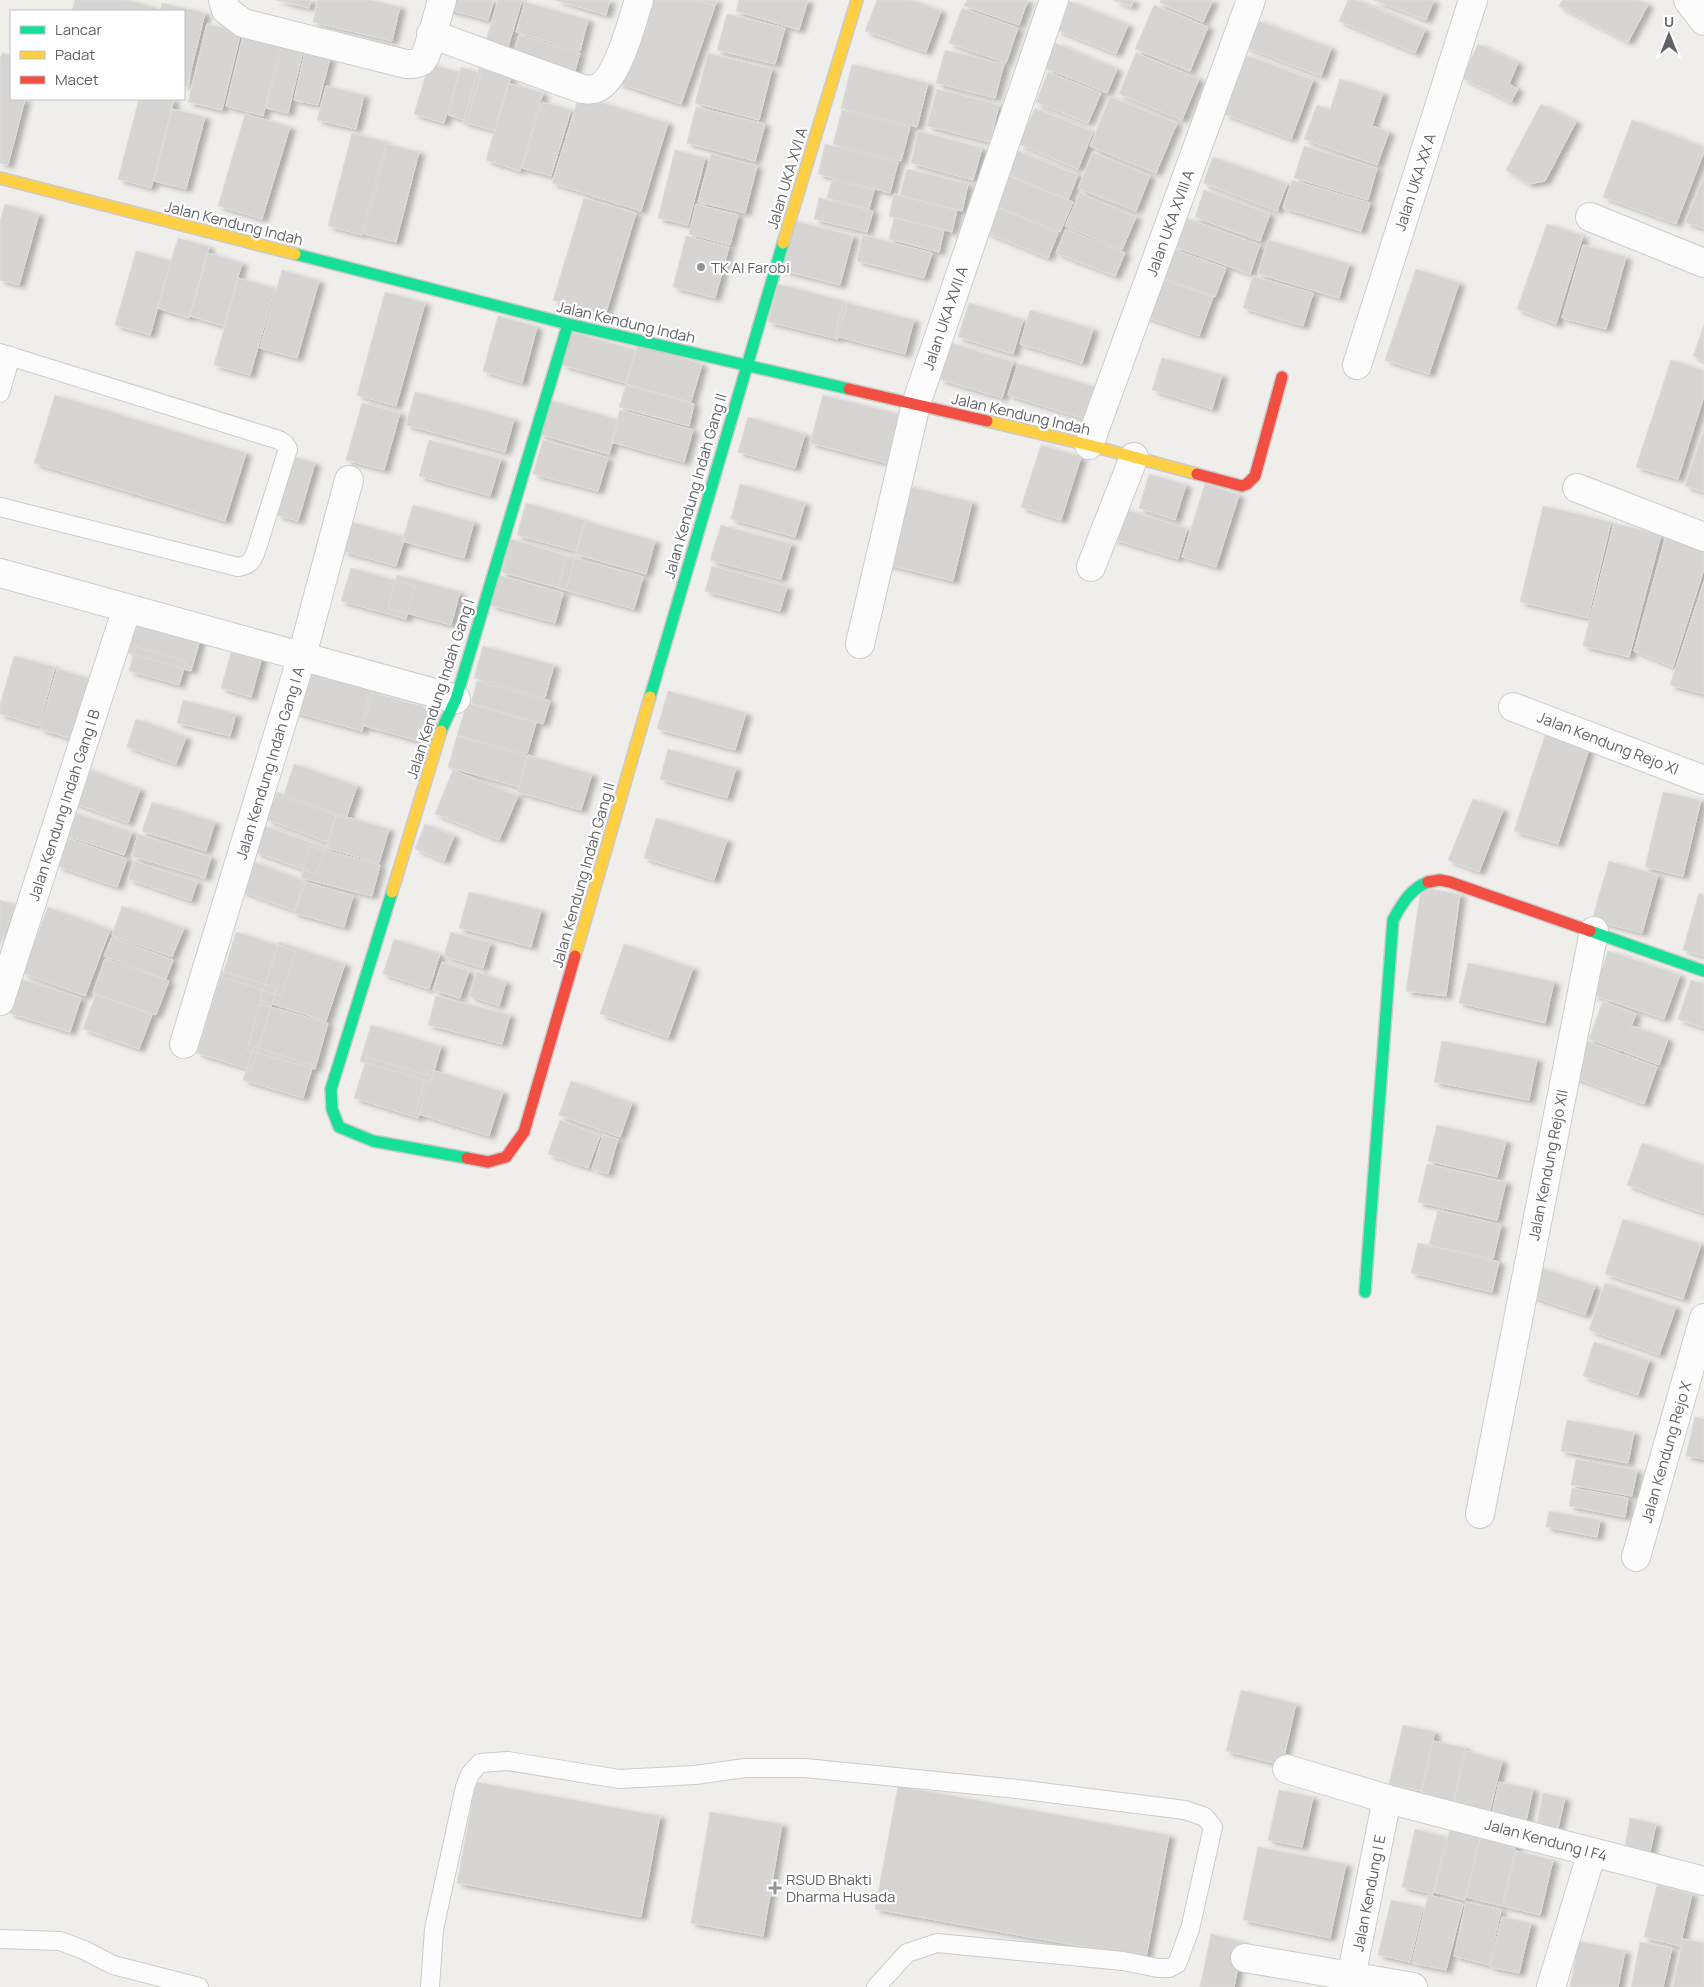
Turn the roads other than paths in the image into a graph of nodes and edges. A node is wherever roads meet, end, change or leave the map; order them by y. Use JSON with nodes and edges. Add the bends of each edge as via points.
{"nodes":[{"id":1,"x":442,"y":0,"type":"edge"},
{"id":2,"x":639,"y":0,"type":"edge"},
{"id":3,"x":858,"y":0,"type":"edge"},
{"id":4,"x":1054,"y":0,"type":"edge"},
{"id":5,"x":1251,"y":0,"type":"edge"},
{"id":6,"x":1472,"y":0,"type":"edge"},
{"id":7,"x":225,"y":5,"type":"edge"},
{"id":8,"x":431,"y":34,"type":"junction"},
{"id":9,"x":0,"y":178,"type":"edge"},
{"id":10,"x":1590,"y":217,"type":"dead end"},
{"id":11,"x":1704,"y":263,"type":"edge"},
{"id":12,"x":568,"y":324,"type":"junction"},
{"id":13,"x":5,"y":355,"type":"edge"},
{"id":14,"x":1357,"y":365,"type":"dead end"},
{"id":15,"x":746,"y":366,"type":"junction"},
{"id":16,"x":1282,"y":377,"type":"dead end"},
{"id":17,"x":0,"y":393,"type":"edge"},
{"id":18,"x":916,"y":404,"type":"junction"},
{"id":19,"x":1089,"y":446,"type":"junction"},
{"id":20,"x":1134,"y":457,"type":"junction"},
{"id":21,"x":349,"y":480,"type":"dead end"},
{"id":22,"x":1577,"y":488,"type":"dead end"},
{"id":23,"x":0,"y":506,"type":"edge"},
{"id":24,"x":1704,"y":537,"type":"edge"},
{"id":25,"x":1091,"y":567,"type":"dead end"},
{"id":26,"x":0,"y":573,"type":"edge"},
{"id":27,"x":127,"y":608,"type":"junction"},
{"id":28,"x":860,"y":644,"type":"dead end"},
{"id":29,"x":302,"y":656,"type":"junction"},
{"id":30,"x":456,"y":699,"type":"junction"},
{"id":31,"x":1512,"y":706,"type":"dead end"},
{"id":32,"x":1704,"y":780,"type":"edge"},
{"id":33,"x":1594,"y":931,"type":"junction"},
{"id":34,"x":1704,"y":971,"type":"edge"},
{"id":35,"x":0,"y":1001,"type":"edge"},
{"id":36,"x":184,"y":1044,"type":"dead end"},
{"id":37,"x":340,"y":1063,"type":"joint"},
{"id":38,"x":1365,"y":1292,"type":"dead end"},
{"id":39,"x":1704,"y":1318,"type":"edge"},
{"id":40,"x":1480,"y":1514,"type":"dead end"},
{"id":41,"x":1636,"y":1557,"type":"dead end"},
{"id":42,"x":1287,"y":1769,"type":"dead end"},
{"id":43,"x":1387,"y":1799,"type":"junction"},
{"id":44,"x":1592,"y":1852,"type":"junction"},
{"id":45,"x":1704,"y":1881,"type":"edge"},
{"id":46,"x":0,"y":1939,"type":"edge"},
{"id":47,"x":1245,"y":1958,"type":"dead end"},
{"id":48,"x":1351,"y":1981,"type":"edge"},
{"id":49,"x":199,"y":1987,"type":"edge"},
{"id":50,"x":430,"y":1987,"type":"edge"},
{"id":51,"x":876,"y":1987,"type":"edge"},
{"id":52,"x":1413,"y":1987,"type":"edge"},
{"id":53,"x":1551,"y":1987,"type":"edge"}],
"edges":[{"from":1,"to":8,"type":"street"},
{"from":2,"to":8,"type":"street","via":[[619,59],[606,82],[595,89],[582,89]]},
{"from":3,"to":15,"type":"street","name":"Jalan UKA XVI A"},
{"from":4,"to":18,"type":"street","name":"Jalan UKA XVII A"},
{"from":5,"to":19,"type":"street","name":"Jalan UKA XVIII A"},
{"from":6,"to":14,"type":"street","name":"Jalan UKA XX A"},
{"from":7,"to":8,"type":"street","via":[[243,23],[406,64],[423,60]]},
{"from":9,"to":12,"type":"street","name":"Jalan Kendung Indah"},
{"from":10,"to":11,"type":"street"},
{"from":12,"to":15,"type":"street","name":"Jalan Kendung Indah"},
{"from":12,"to":30,"type":"street","name":"Jalan Kendung Indah Gang I"},
{"from":13,"to":17,"type":"lane"},
{"from":13,"to":23,"type":"lane","via":[[279,440],[285,444],[288,453],[252,562],[247,566],[238,567]]},
{"from":15,"to":18,"type":"street","name":"Jalan Kendung Indah"},
{"from":15,"to":37,"type":"street","name":"Jalan Kendung Indah Gang II","via":[[524,1132],[506,1157],[488,1162],[373,1141],[339,1127],[332,1111],[329,1094]]},
{"from":16,"to":20,"type":"street","name":"Jalan Kendung Indah","via":[[1255,476],[1247,484],[1242,486]]},
{"from":18,"to":19,"type":"street","name":"Jalan Kendung Indah"},
{"from":18,"to":28,"type":"street","name":"Jalan UKA XVII A"},
{"from":19,"to":20,"type":"street","name":"Jalan Kendung Indah"},
{"from":20,"to":25,"type":"street"},
{"from":21,"to":29,"type":"street","name":"Jalan Kendung Indah Gang I A"},
{"from":22,"to":24,"type":"street"},
{"from":26,"to":27,"type":"street"},
{"from":27,"to":29,"type":"street"},
{"from":27,"to":35,"type":"street","name":"Jalan Kendung Indah Gang I B"},
{"from":29,"to":30,"type":"street"},
{"from":29,"to":36,"type":"street","name":"Jalan Kendung Indah Gang I A"},
{"from":30,"to":37,"type":"street","name":"Jalan Kendung Indah Gang I","via":[[442,727]]},
{"from":31,"to":32,"type":"street","name":"Jalan Kendung Rejo XI"},
{"from":33,"to":34,"type":"street"},
{"from":33,"to":38,"type":"street","via":[[1437,880],[1420,884],[1406,896],[1393,920]]},
{"from":33,"to":40,"type":"street","name":"Jalan Kendung Rejo XII"},
{"from":39,"to":41,"type":"street","name":"Jalan Kendung Rejo X"},
{"from":42,"to":43,"type":"street","name":"Jalan Kendung I F4"},
{"from":43,"to":44,"type":"street","name":"Jalan Kendung I F4"},
{"from":43,"to":48,"type":"street","name":"Jalan Kendung I E"},
{"from":44,"to":45,"type":"street","name":"Jalan Kendung I F4"},
{"from":44,"to":53,"type":"street"},
{"from":46,"to":49,"type":"lane","via":[[60,1941],[113,1965]]},
{"from":47,"to":48,"type":"street","via":[[1335,1974]]},
{"from":48,"to":52,"type":"street"},
{"from":50,"to":51,"type":"lane","via":[[434,1929],[462,1797],[470,1774],[480,1762],[508,1761],[619,1779],[695,1775],[745,1768],[804,1768],[1185,1810],[1205,1817],[1212,1828],[1190,1929],[1177,1964],[1169,1968],[937,1943],[907,1953]]}]}
